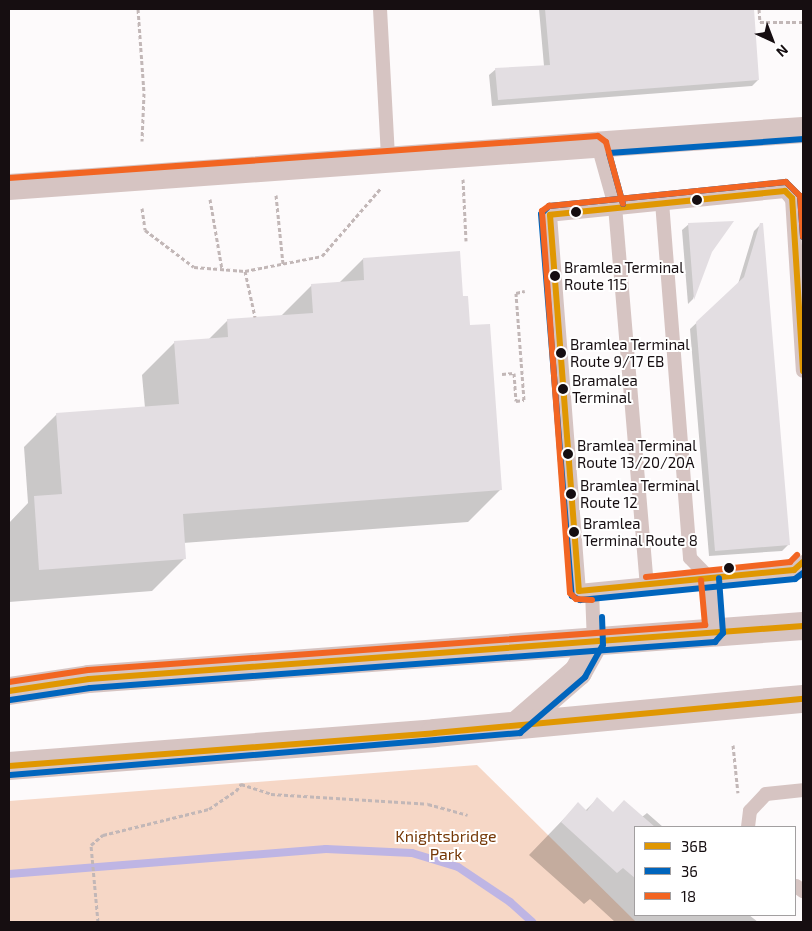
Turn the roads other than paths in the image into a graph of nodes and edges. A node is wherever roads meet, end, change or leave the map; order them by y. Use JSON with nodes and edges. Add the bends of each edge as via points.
{"nodes":[{"id":1,"x":380,"y":9,"type":"edge"},
{"id":2,"x":803,"y":130,"type":"edge"},
{"id":3,"x":598,"y":145,"type":"junction"},
{"id":4,"x":398,"y":158,"type":"junction"},
{"id":5,"x":9,"y":187,"type":"edge"},
{"id":6,"x":792,"y":198,"type":"junction"},
{"id":7,"x":662,"y":202,"type":"junction"},
{"id":8,"x":616,"y":206,"type":"junction"},
{"id":9,"x":803,"y":213,"type":"edge"},
{"id":10,"x":803,"y":371,"type":"edge"},
{"id":11,"x":803,"y":562,"type":"edge"},
{"id":12,"x":710,"y":579,"type":"junction"},
{"id":13,"x":647,"y":586,"type":"junction"},
{"id":14,"x":592,"y":590,"type":"junction"},
{"id":15,"x":803,"y":626,"type":"edge"},
{"id":16,"x":714,"y":633,"type":"junction"},
{"id":17,"x":594,"y":643,"type":"junction"},
{"id":18,"x":9,"y":691,"type":"edge"},
{"id":19,"x":803,"y":699,"type":"edge"},
{"id":20,"x":517,"y":725,"type":"junction"},
{"id":21,"x":9,"y":766,"type":"edge"},
{"id":22,"x":803,"y":790,"type":"edge"},
{"id":23,"x":748,"y":824,"type":"edge"}],
"edges":[{"from":1,"to":4,"type":"lane"},
{"from":2,"to":3,"type":"street"},
{"from":3,"to":4,"type":"street"},
{"from":3,"to":8,"type":"lane"},
{"from":4,"to":5,"type":"street"},
{"from":6,"to":7,"type":"lane","via":[[785,192]]},
{"from":6,"to":9,"type":"lane"},
{"from":6,"to":10,"type":"lane"},
{"from":7,"to":8,"type":"lane"},
{"from":7,"to":12,"type":"lane","via":[[690,558]]},
{"from":8,"to":13,"type":"lane"},
{"from":8,"to":14,"type":"lane","via":[[550,215],[579,591]]},
{"from":11,"to":12,"type":"lane","via":[[794,570]]},
{"from":12,"to":13,"type":"lane"},
{"from":12,"to":16,"type":"lane"},
{"from":13,"to":14,"type":"lane"},
{"from":14,"to":17,"type":"lane"},
{"from":15,"to":16,"type":"street"},
{"from":16,"to":17,"type":"street"},
{"from":17,"to":18,"type":"street","via":[[89,679]]},
{"from":17,"to":20,"type":"street","via":[[578,672]]},
{"from":19,"to":20,"type":"street"},
{"from":20,"to":21,"type":"street"},
{"from":22,"to":23,"type":"lane","via":[[766,794],[756,801]]}]}
